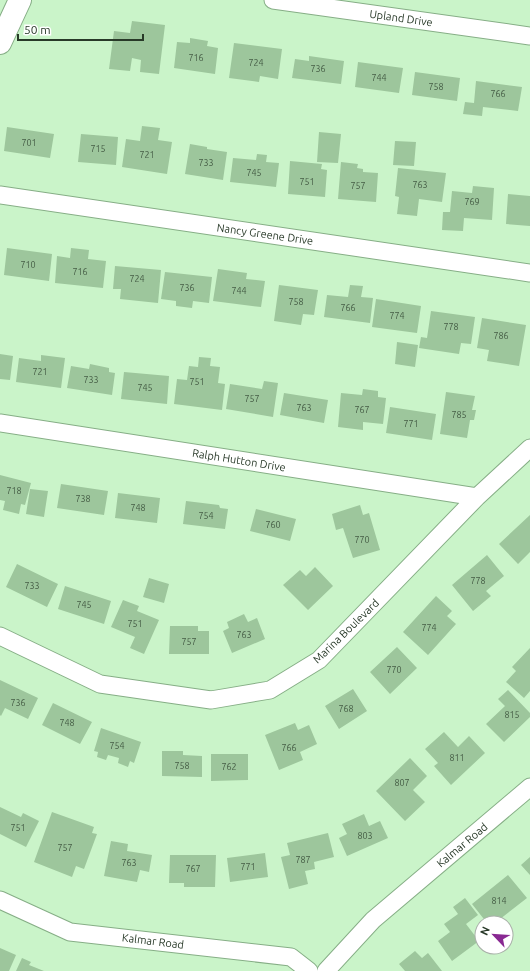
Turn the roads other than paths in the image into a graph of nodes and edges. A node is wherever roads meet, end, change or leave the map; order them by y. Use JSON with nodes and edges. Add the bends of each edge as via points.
{"nodes":[{"id":1,"x":20,"y":0,"type":"edge"},
{"id":2,"x":272,"y":0,"type":"edge"},
{"id":3,"x":530,"y":36,"type":"edge"},
{"id":4,"x":0,"y":43,"type":"edge"},
{"id":5,"x":0,"y":195,"type":"edge"},
{"id":6,"x":530,"y":273,"type":"edge"},
{"id":7,"x":0,"y":423,"type":"edge"},
{"id":8,"x":530,"y":448,"type":"edge"},
{"id":9,"x":477,"y":497,"type":"junction"},
{"id":10,"x":0,"y":636,"type":"edge"},
{"id":11,"x":530,"y":787,"type":"edge"},
{"id":12,"x":0,"y":900,"type":"edge"},
{"id":13,"x":309,"y":971,"type":"edge"},
{"id":14,"x":326,"y":971,"type":"edge"}],
"edges":[{"from":1,"to":4,"type":"street"},
{"from":2,"to":3,"type":"street","name":"Upland Drive"},
{"from":5,"to":6,"type":"street","name":"Nancy Greene Drive"},
{"from":7,"to":9,"type":"street","name":"Ralph Hutton Drive"},
{"from":8,"to":9,"type":"street","name":"Marina Boulevard"},
{"from":9,"to":10,"type":"street","name":"Marina Boulevard","via":[[319,660],[270,690],[211,700],[100,684]]},
{"from":11,"to":14,"type":"street","name":"Kalmar Road","via":[[373,920]]},
{"from":12,"to":13,"type":"street","name":"Kalmar Road","via":[[70,932],[291,957]]}]}
